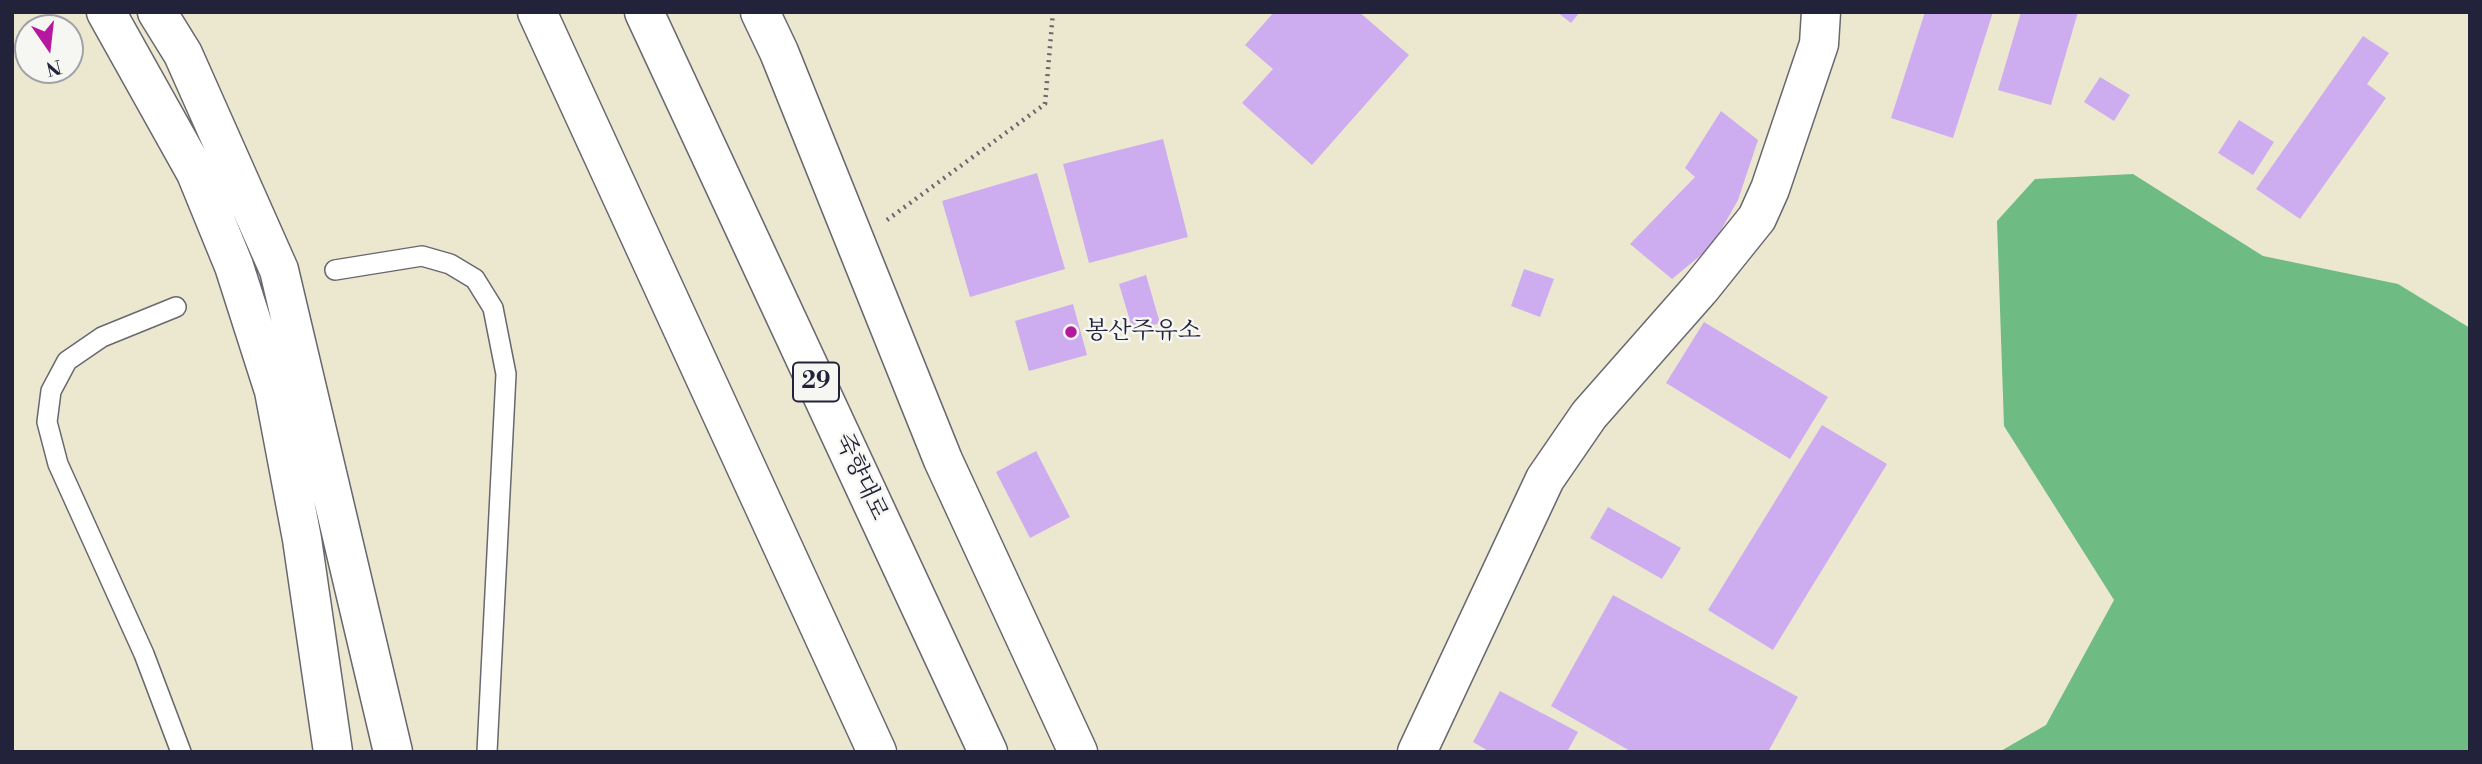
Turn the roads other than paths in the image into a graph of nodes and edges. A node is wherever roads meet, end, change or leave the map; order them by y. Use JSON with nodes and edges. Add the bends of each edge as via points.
{"nodes":[{"id":1,"x":157,"y":12,"type":"edge"},
{"id":2,"x":537,"y":12,"type":"edge"},
{"id":3,"x":644,"y":12,"type":"edge"},
{"id":4,"x":760,"y":12,"type":"edge"},
{"id":5,"x":1821,"y":12,"type":"edge"},
{"id":6,"x":107,"y":14,"type":"edge"},
{"id":7,"x":335,"y":270,"type":"dead end"},
{"id":8,"x":176,"y":307,"type":"dead end"},
{"id":9,"x":181,"y":752,"type":"edge"},
{"id":10,"x":333,"y":752,"type":"edge"},
{"id":11,"x":393,"y":752,"type":"edge"},
{"id":12,"x":487,"y":752,"type":"edge"},
{"id":13,"x":877,"y":752,"type":"edge"},
{"id":14,"x":988,"y":752,"type":"edge"},
{"id":15,"x":1078,"y":752,"type":"edge"},
{"id":16,"x":1417,"y":752,"type":"edge"}],
"edges":[{"from":1,"to":11,"type":"main road","via":[[183,54],[278,270]]},
{"from":2,"to":13,"type":"main road"},
{"from":3,"to":14,"type":"main road","name":"죽향대로","number":"29"},
{"from":4,"to":15,"type":"main road","via":[[943,460]]},
{"from":5,"to":16,"type":"main road","via":[[1819,44],[1757,218],[1589,415],[1545,479]]},
{"from":6,"to":10,"type":"main road","via":[[196,173],[234,266],[274,391],[302,538]]},
{"from":7,"to":12,"type":"lane","via":[[422,256],[450,264],[475,279],[493,308],[506,374]]},
{"from":8,"to":9,"type":"lane","via":[[102,337],[67,361],[51,391],[47,422],[58,464],[144,654]]}]}
